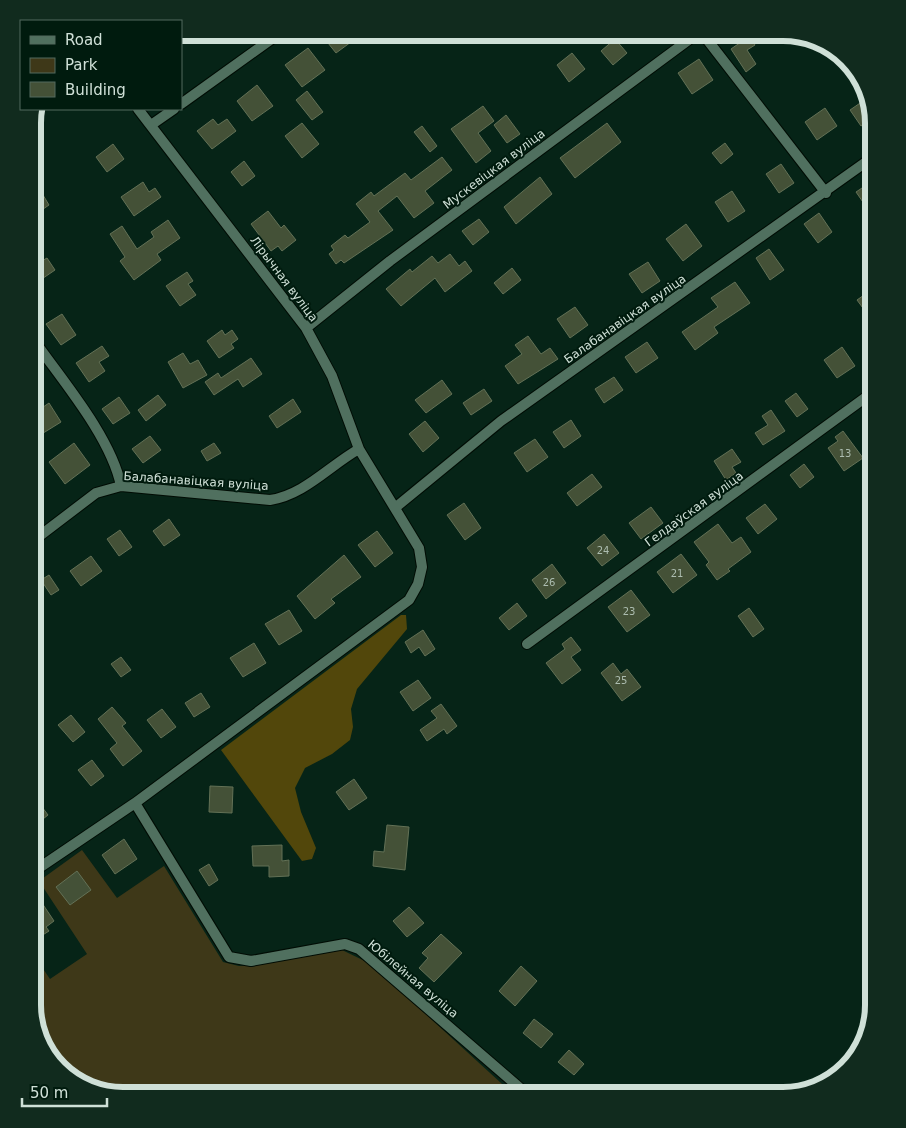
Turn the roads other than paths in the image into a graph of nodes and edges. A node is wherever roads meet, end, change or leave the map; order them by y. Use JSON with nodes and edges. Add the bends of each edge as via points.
{"nodes":[{"id":1,"x":268,"y":41,"type":"edge"},
{"id":2,"x":689,"y":41,"type":"edge"},
{"id":3,"x":706,"y":41,"type":"edge"},
{"id":4,"x":182,"y":103,"type":"edge"},
{"id":5,"x":139,"y":110,"type":"edge"},
{"id":6,"x":173,"y":110,"type":"edge"},
{"id":7,"x":151,"y":125,"type":"junction"},
{"id":8,"x":865,"y":164,"type":"edge"},
{"id":9,"x":826,"y":193,"type":"junction"},
{"id":10,"x":306,"y":328,"type":"junction"},
{"id":11,"x":41,"y":350,"type":"edge"},
{"id":12,"x":865,"y":399,"type":"edge"},
{"id":13,"x":359,"y":449,"type":"junction"},
{"id":14,"x":121,"y":486,"type":"junction"},
{"id":15,"x":396,"y":507,"type":"junction"},
{"id":16,"x":41,"y":535,"type":"edge"},
{"id":17,"x":527,"y":644,"type":"dead end"},
{"id":18,"x":135,"y":803,"type":"junction"},
{"id":19,"x":41,"y":866,"type":"edge"},
{"id":20,"x":518,"y":1087,"type":"edge"}],
"edges":[{"from":1,"to":4,"type":"street"},
{"from":2,"to":10,"type":"street","name":"Мускевіцкая вуліца","via":[[390,261]]},
{"from":3,"to":9,"type":"street"},
{"from":5,"to":7,"type":"street","name":"Лірычная вуліца"},
{"from":6,"to":7,"type":"street"},
{"from":7,"to":10,"type":"street","name":"Лірычная вуліца"},
{"from":8,"to":9,"type":"street","name":"Балабанавіцкая вуліца"},
{"from":9,"to":15,"type":"street","name":"Балабанавіцкая вуліца","via":[[501,421]]},
{"from":10,"to":13,"type":"street","name":"Лірычная вуліца","via":[[332,376]]},
{"from":11,"to":14,"type":"street","via":[[110,453]]},
{"from":12,"to":17,"type":"street","name":"Гелдаўская вуліца"},
{"from":13,"to":14,"type":"street","name":"Балабанавіцкая вуліца","via":[[298,492],[284,498],[270,500]]},
{"from":13,"to":15,"type":"street","name":"Лірычная вуліца"},
{"from":14,"to":16,"type":"street","name":"Балабанавіцкая вуліца","via":[[96,494]]},
{"from":15,"to":18,"type":"street","name":"Лірычная вуліца","via":[[419,548],[422,568],[409,600]]},
{"from":18,"to":19,"type":"street","name":"Лірычная вуліца"},
{"from":18,"to":20,"type":"street","name":"Юбілейная вуліца","via":[[229,957],[251,961],[345,944],[359,949]]}]}
